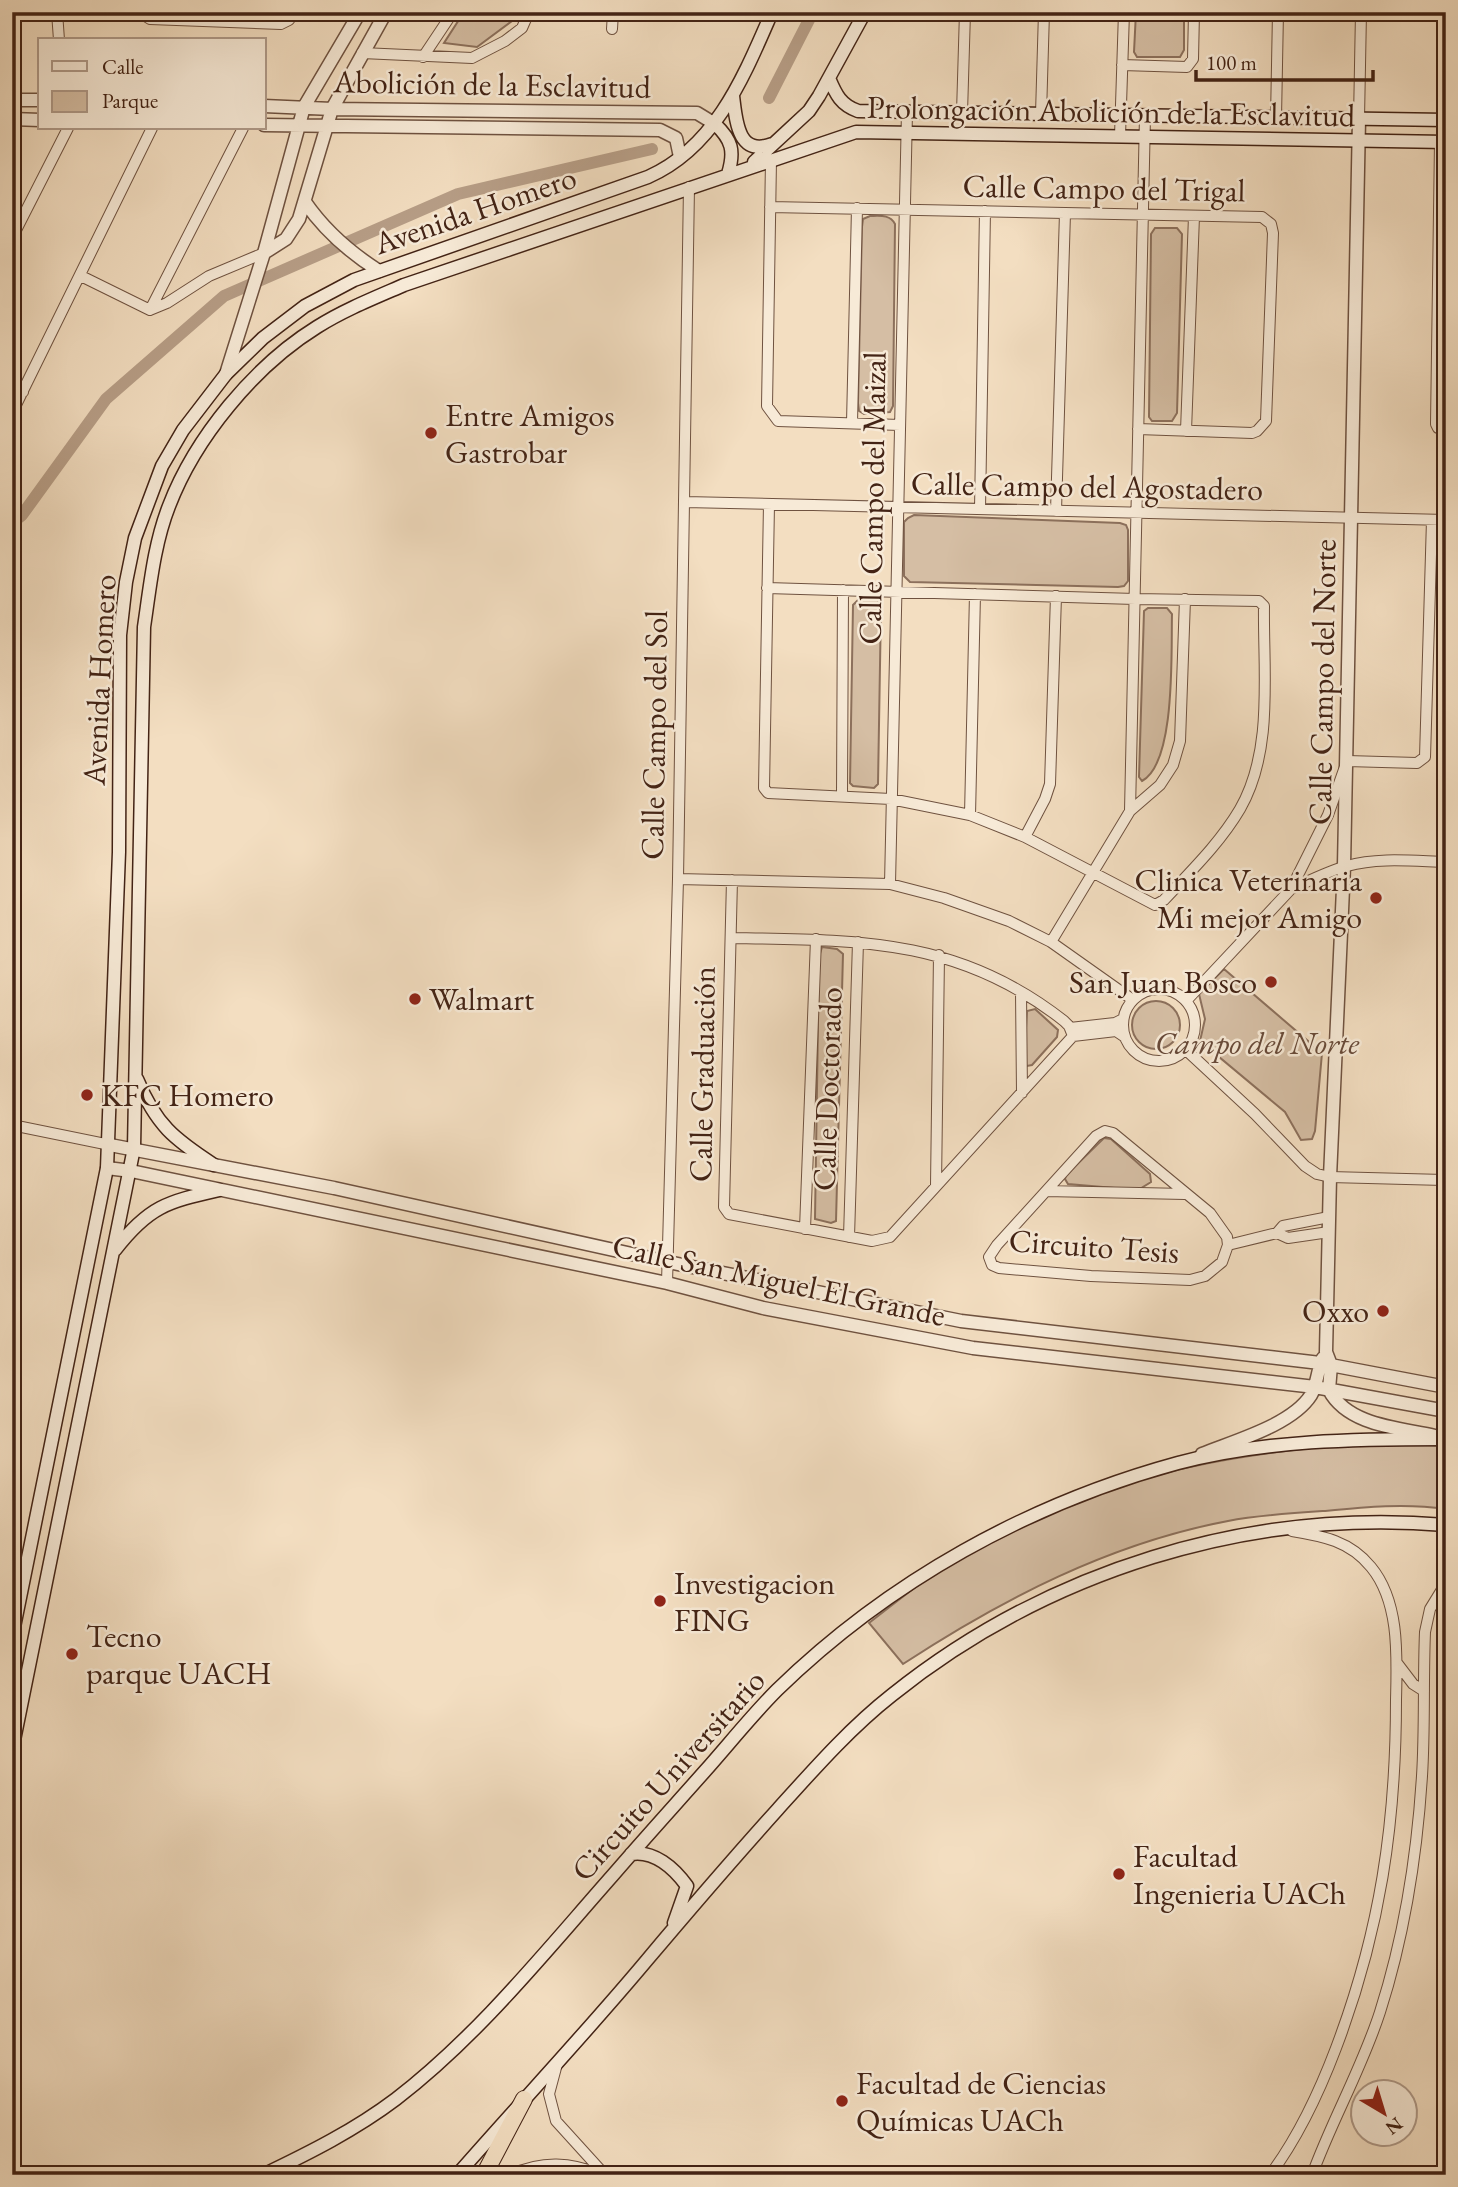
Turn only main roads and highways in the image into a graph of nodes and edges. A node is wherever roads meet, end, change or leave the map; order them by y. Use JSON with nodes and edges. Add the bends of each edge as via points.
{"nodes":[{"id":1,"x":360,"y":12,"type":"edge"},
{"id":2,"x":386,"y":12,"type":"edge"},
{"id":3,"x":772,"y":12,"type":"edge"},
{"id":4,"x":865,"y":12,"type":"edge"},
{"id":5,"x":829,"y":78,"type":"junction"},
{"id":6,"x":733,"y":96,"type":"junction"},
{"id":7,"x":12,"y":100,"type":"edge"},
{"id":8,"x":38,"y":100,"type":"edge"},
{"id":9,"x":266,"y":106,"type":"edge"},
{"id":10,"x":304,"y":107,"type":"junction"},
{"id":11,"x":332,"y":109,"type":"junction"},
{"id":12,"x":12,"y":119,"type":"edge"},
{"id":13,"x":1359,"y":119,"type":"junction"},
{"id":14,"x":38,"y":120,"type":"edge"},
{"id":15,"x":1444,"y":120,"type":"edge"},
{"id":16,"x":715,"y":124,"type":"junction"},
{"id":17,"x":266,"y":125,"type":"edge"},
{"id":18,"x":299,"y":125,"type":"junction"},
{"id":19,"x":326,"y":125,"type":"junction"},
{"id":20,"x":779,"y":141,"type":"junction"},
{"id":21,"x":1359,"y":141,"type":"junction"},
{"id":22,"x":1443,"y":142,"type":"edge"},
{"id":23,"x":680,"y":157,"type":"junction"},
{"id":24,"x":748,"y":167,"type":"junction"},
{"id":25,"x":727,"y":174,"type":"junction"},
{"id":26,"x":694,"y":186,"type":"joint"},
{"id":27,"x":305,"y":202,"type":"junction"},
{"id":28,"x":264,"y":253,"type":"junction"},
{"id":29,"x":379,"y":271,"type":"junction"},
{"id":30,"x":226,"y":374,"type":"junction"},
{"id":31,"x":135,"y":1074,"type":"junction"},
{"id":32,"x":110,"y":1145,"type":"junction"},
{"id":33,"x":134,"y":1148,"type":"junction"},
{"id":34,"x":215,"y":1165,"type":"junction"},
{"id":35,"x":107,"y":1168,"type":"junction"},
{"id":36,"x":131,"y":1171,"type":"junction"},
{"id":37,"x":219,"y":1190,"type":"junction"},
{"id":38,"x":112,"y":1253,"type":"junction"},
{"id":39,"x":1326,"y":1360,"type":"junction"},
{"id":40,"x":1315,"y":1387,"type":"junction"},
{"id":41,"x":1446,"y":1387,"type":"edge"},
{"id":42,"x":1329,"y":1390,"type":"junction"},
{"id":43,"x":1446,"y":1411,"type":"edge"},
{"id":44,"x":1446,"y":1439,"type":"edge"},
{"id":45,"x":1180,"y":1463,"type":"junction"},
{"id":46,"x":1446,"y":1525,"type":"edge"},
{"id":47,"x":12,"y":1637,"type":"edge"},
{"id":48,"x":12,"y":1750,"type":"edge"},
{"id":49,"x":631,"y":1854,"type":"junction"},
{"id":50,"x":672,"y":1930,"type":"junction"},
{"id":51,"x":524,"y":2099,"type":"junction"},
{"id":52,"x":263,"y":2175,"type":"edge"},
{"id":53,"x":457,"y":2175,"type":"edge"},
{"id":54,"x":484,"y":2175,"type":"edge"}],
"edges":[{"from":1,"to":10,"type":"main road"},
{"from":2,"to":11,"type":"main road"},
{"from":3,"to":6,"type":"main road"},
{"from":4,"to":5,"type":"main road","name":"Prolongación Abolición de la Esclavitud"},
{"from":5,"to":13,"type":"main road","name":"Prolongación Abolición de la Esclavitud","via":[[840,101],[858,111]]},
{"from":5,"to":20,"type":"main road","via":[[808,111]]},
{"from":6,"to":16,"type":"main road"},
{"from":6,"to":20,"type":"main road","via":[[737,125],[748,143],[762,148]]},
{"from":7,"to":8,"type":"main road"},
{"from":9,"to":10,"type":"main road","name":"Abolición de la Esclavitud"},
{"from":10,"to":11,"type":"main road","name":"Abolición de la Esclavitud"},
{"from":10,"to":18,"type":"main road"},
{"from":11,"to":16,"type":"main road","name":"Abolición de la Esclavitud","via":[[697,113]]},
{"from":11,"to":19,"type":"main road"},
{"from":12,"to":14,"type":"main road"},
{"from":13,"to":15,"type":"main road","name":"Prolongación Abolición de la Esclavitud"},
{"from":13,"to":21,"type":"main road","name":"Calle Campo del Norte"},
{"from":16,"to":23,"type":"main road"},
{"from":16,"to":25,"type":"main road","via":[[733,150]]},
{"from":17,"to":18,"type":"main road","name":"Abolición de la Esclavitud"},
{"from":18,"to":19,"type":"main road","name":"Abolición de la Esclavitud"},
{"from":18,"to":28,"type":"main road"},
{"from":19,"to":23,"type":"main road","name":"Abolición de la Esclavitud","via":[[660,130],[676,138]]},
{"from":19,"to":27,"type":"main road"},
{"from":20,"to":24,"type":"main road"},
{"from":21,"to":22,"type":"main road","name":"Prolongación Abolición de la Esclavitud"},
{"from":21,"to":24,"type":"main road","name":"Prolongación Abolición de la Esclavitud","via":[[856,132]]},
{"from":21,"to":39,"type":"main road","name":"Calle Campo del Norte","via":[[1347,761]]},
{"from":23,"to":29,"type":"main road","name":"Avenida Homero","via":[[648,177]]},
{"from":24,"to":25,"type":"main road","name":"Prolongación Abolición de la Esclavitud"},
{"from":25,"to":26,"type":"main road","name":"Prolongación Abolición de la Esclavitud"},
{"from":26,"to":31,"type":"main road","name":"Avenida Homero","via":[[359,304],[316,327],[248,382],[202,441],[169,506],[156,550],[144,627]]},
{"from":27,"to":28,"type":"main road","via":[[286,239]]},
{"from":27,"to":29,"type":"main road","via":[[339,243]]},
{"from":28,"to":30,"type":"main road"},
{"from":29,"to":30,"type":"main road","name":"Avenida Homero","via":[[306,306]]},
{"from":30,"to":32,"type":"main road","name":"Avenida Homero","via":[[162,466],[135,538],[125,582],[120,635]]},
{"from":31,"to":33,"type":"main road","name":"Avenida Homero"},
{"from":31,"to":34,"type":"main road","via":[[160,1123],[184,1146]]},
{"from":32,"to":33,"type":"main road","name":"Calle San Miguel El Grande"},
{"from":32,"to":35,"type":"main road","name":"Avenida Homero"},
{"from":33,"to":34,"type":"main road","name":"Calle San Miguel El Grande"},
{"from":33,"to":36,"type":"main road","name":"Avenida Homero"},
{"from":34,"to":39,"type":"main road","name":"Calle San Miguel El Grande","via":[[989,1325]]},
{"from":35,"to":36,"type":"main road","name":"Calle San Miguel El Grande"},
{"from":35,"to":47,"type":"main road","name":"Avenida Homero"},
{"from":36,"to":37,"type":"main road","name":"Calle San Miguel El Grande"},
{"from":36,"to":38,"type":"main road","name":"Avenida Homero"},
{"from":37,"to":38,"type":"main road","via":[[160,1206]]},
{"from":37,"to":40,"type":"main road","name":"Calle San Miguel El Grande","via":[[667,1283],[763,1308],[973,1348]]},
{"from":38,"to":48,"type":"main road","name":"Avenida Homero"},
{"from":39,"to":40,"type":"main road","name":"Calle Campo del Norte"},
{"from":39,"to":41,"type":"main road","name":"Calle San Miguel El Grande"},
{"from":39,"to":42,"type":"main road","name":"Calle Campo del Norte"},
{"from":40,"to":42,"type":"main road","name":"Calle San Miguel El Grande"},
{"from":40,"to":45,"type":"main road","via":[[1302,1405],[1275,1424]]},
{"from":42,"to":43,"type":"main road","name":"Calle San Miguel El Grande"},
{"from":42,"to":44,"type":"main road","via":[[1359,1418]]},
{"from":44,"to":45,"type":"main road","name":"Circuito Universitario","via":[[1304,1444]]},
{"from":45,"to":49,"type":"main road","name":"Circuito Universitario","via":[[1042,1511],[971,1546],[888,1597],[776,1691]]},
{"from":46,"to":50,"type":"main road","via":[[1367,1523],[1278,1529],[1190,1545],[1075,1586],[969,1640],[892,1695],[823,1758]]},
{"from":49,"to":50,"type":"main road","via":[[648,1853],[660,1859],[687,1886]]},
{"from":49,"to":52,"type":"main road","name":"Circuito Universitario","via":[[496,2006],[437,2064],[352,2128]]},
{"from":50,"to":51,"type":"main road"},
{"from":51,"to":53,"type":"main road"},
{"from":51,"to":54,"type":"highway"}]}
